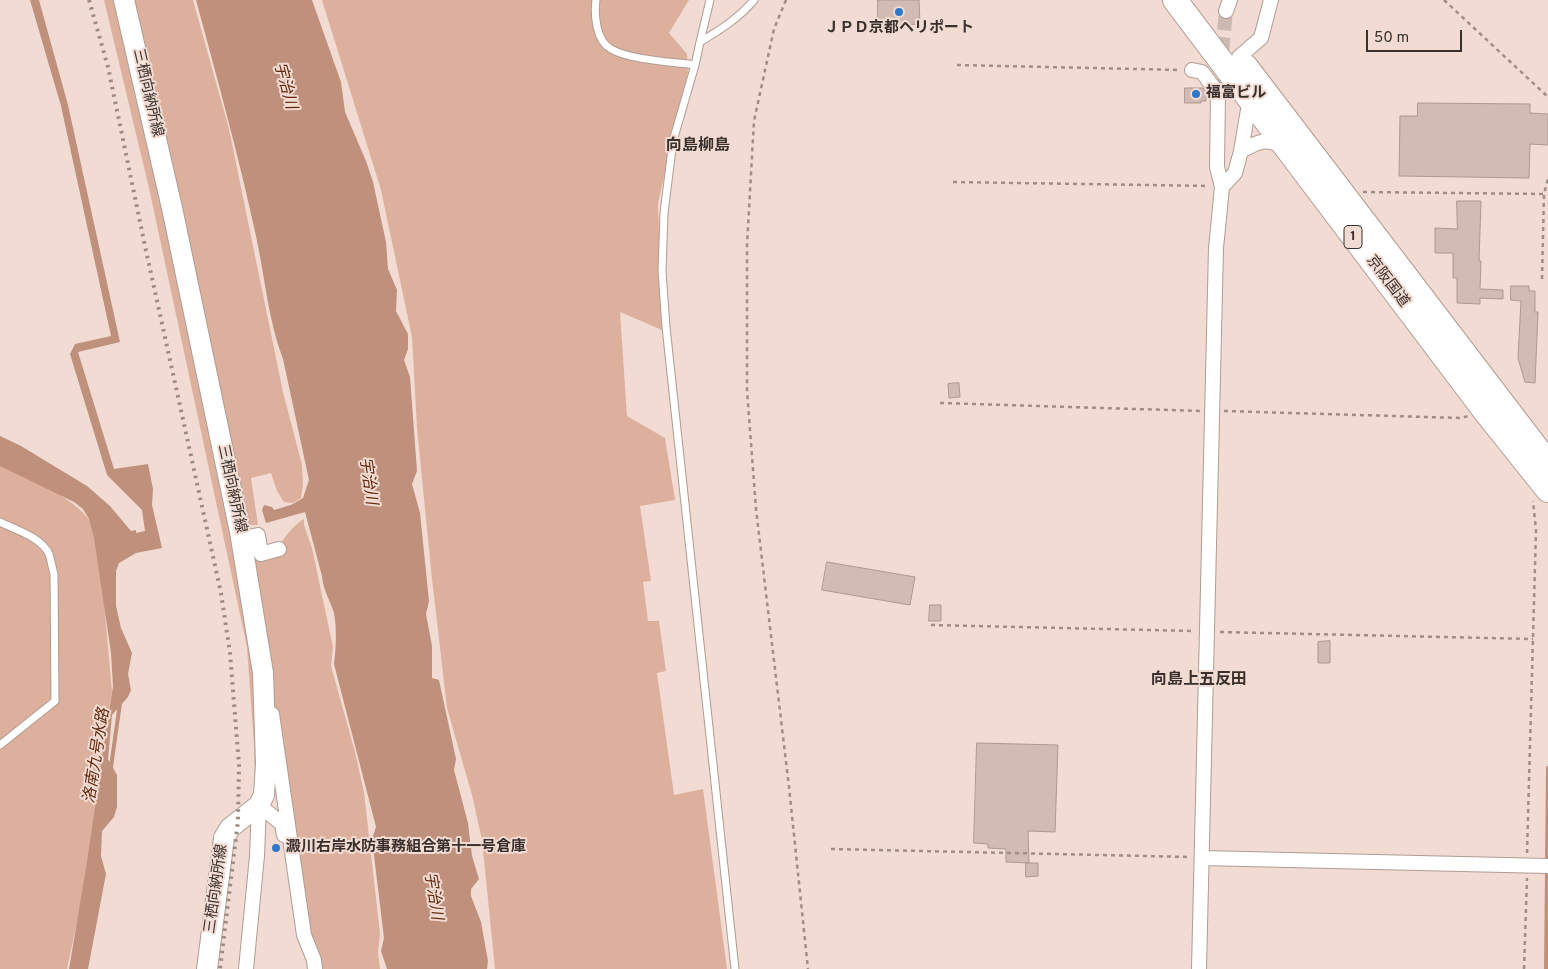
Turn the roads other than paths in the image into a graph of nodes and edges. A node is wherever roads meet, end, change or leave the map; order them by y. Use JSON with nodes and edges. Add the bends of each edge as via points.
{"nodes":[{"id":1,"x":124,"y":0,"type":"edge"},
{"id":2,"x":596,"y":0,"type":"edge"},
{"id":3,"x":710,"y":0,"type":"edge"},
{"id":4,"x":754,"y":0,"type":"edge"},
{"id":5,"x":1175,"y":0,"type":"edge"},
{"id":6,"x":1195,"y":0,"type":"edge"},
{"id":7,"x":1271,"y":0,"type":"edge"},
{"id":8,"x":700,"y":42,"type":"junction"},
{"id":9,"x":1239,"y":57,"type":"junction"},
{"id":10,"x":695,"y":65,"type":"junction"},
{"id":11,"x":1192,"y":70,"type":"road end"},
{"id":12,"x":1250,"y":98,"type":"junction"},
{"id":13,"x":1285,"y":147,"type":"junction"},
{"id":14,"x":1241,"y":151,"type":"junction"},
{"id":15,"x":1222,"y":186,"type":"junction"},
{"id":16,"x":1540,"y":473,"type":"edge"},
{"id":17,"x":0,"y":522,"type":"edge"},
{"id":18,"x":279,"y":549,"type":"dead end"},
{"id":19,"x":0,"y":745,"type":"edge"},
{"id":20,"x":259,"y":805,"type":"junction"},
{"id":21,"x":287,"y":815,"type":"junction"},
{"id":22,"x":1202,"y":858,"type":"junction"},
{"id":23,"x":1548,"y":866,"type":"edge"},
{"id":24,"x":207,"y":969,"type":"edge"},
{"id":25,"x":246,"y":969,"type":"edge"},
{"id":26,"x":307,"y":969,"type":"edge"},
{"id":27,"x":315,"y":969,"type":"edge"},
{"id":28,"x":735,"y":969,"type":"edge"},
{"id":29,"x":1199,"y":969,"type":"edge"}],
"edges":[{"from":1,"to":20,"type":"main road","name":"三栖向納所線","via":[[172,208],[240,532],[255,620],[265,712],[266,764],[264,795]]},
{"from":2,"to":10,"type":"lane","via":[[597,31],[610,49],[630,56]]},
{"from":3,"to":8,"type":"lane"},
{"from":4,"to":8,"type":"lane","via":[[744,12]]},
{"from":5,"to":12,"type":"highway","name":"京阪国道","number":"1"},
{"from":6,"to":9,"type":"highway","name":"京阪国道","number":"1"},
{"from":7,"to":9,"type":"street","via":[[1261,38]]},
{"from":8,"to":10,"type":"lane"},
{"from":9,"to":16,"type":"highway","name":"京阪国道","number":"1","via":[[1342,192]]},
{"from":10,"to":28,"type":"lane","via":[[673,141],[664,213],[662,271]]},
{"from":11,"to":15,"type":"street","via":[[1202,72],[1218,93],[1217,167]]},
{"from":12,"to":13,"type":"highway","name":"京阪国道","number":"1"},
{"from":12,"to":14,"type":"street"},
{"from":13,"to":14,"type":"street","via":[[1268,141]]},
{"from":13,"to":16,"type":"highway","name":"京阪国道","number":"1","via":[[1485,411]]},
{"from":14,"to":15,"type":"street","via":[[1235,173]]},
{"from":15,"to":22,"type":"street","via":[[1216,248]]},
{"from":17,"to":19,"type":"lane","via":[[43,545],[49,554],[54,574],[55,701]]},
{"from":18,"to":21,"type":"street","via":[[260,554],[258,534],[248,537]]},
{"from":20,"to":21,"type":"street"},
{"from":20,"to":24,"type":"main road","name":"三栖向納所線","via":[[230,828],[224,838]]},
{"from":20,"to":25,"type":"street"},
{"from":20,"to":26,"type":"street","via":[[282,824]]},
{"from":21,"to":27,"type":"street","via":[[304,935]]},
{"from":22,"to":23,"type":"street"},
{"from":22,"to":29,"type":"street"}]}
